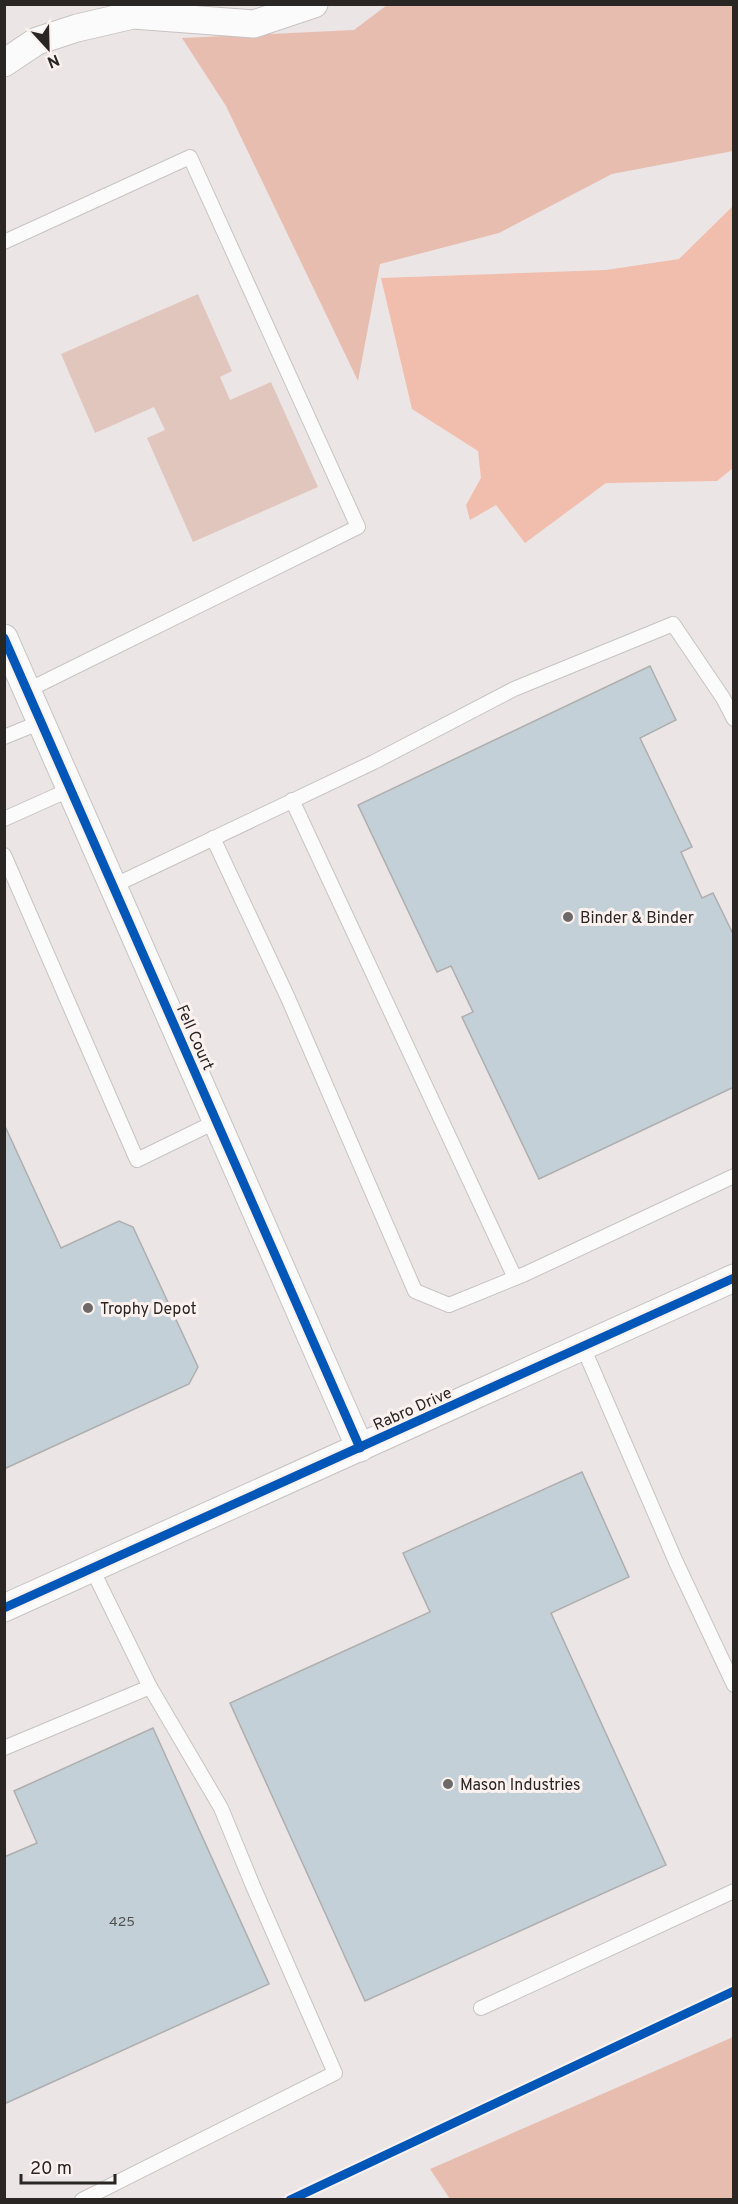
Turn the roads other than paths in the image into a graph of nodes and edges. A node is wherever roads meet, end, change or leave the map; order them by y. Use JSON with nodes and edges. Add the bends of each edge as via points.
{"nodes":[{"id":1,"x":314,"y":4,"type":"edge"},
{"id":2,"x":4,"y":63,"type":"edge"},
{"id":3,"x":4,"y":242,"type":"edge"},
{"id":4,"x":4,"y":638,"type":"edge"},
{"id":5,"x":28,"y":690,"type":"junction"},
{"id":6,"x":734,"y":719,"type":"edge"},
{"id":7,"x":42,"y":722,"type":"junction"},
{"id":8,"x":4,"y":737,"type":"edge"},
{"id":9,"x":71,"y":789,"type":"junction"},
{"id":10,"x":292,"y":800,"type":"junction"},
{"id":11,"x":4,"y":819,"type":"edge"},
{"id":12,"x":213,"y":837,"type":"junction"},
{"id":13,"x":4,"y":855,"type":"edge"},
{"id":14,"x":113,"y":886,"type":"junction"},
{"id":15,"x":217,"y":1121,"type":"junction"},
{"id":16,"x":734,"y":1176,"type":"edge"},
{"id":17,"x":515,"y":1278,"type":"junction"},
{"id":18,"x":734,"y":1278,"type":"edge"},
{"id":19,"x":583,"y":1347,"type":"junction"},
{"id":20,"x":360,"y":1448,"type":"junction"},
{"id":21,"x":92,"y":1569,"type":"junction"},
{"id":22,"x":4,"y":1608,"type":"edge"},
{"id":23,"x":734,"y":1685,"type":"edge"},
{"id":24,"x":150,"y":1687,"type":"junction"},
{"id":25,"x":4,"y":1748,"type":"edge"},
{"id":26,"x":734,"y":1890,"type":"edge"},
{"id":27,"x":481,"y":2008,"type":"dead end"},
{"id":28,"x":82,"y":2199,"type":"edge"}],
"edges":[{"from":1,"to":2,"type":"street","via":[[254,24],[133,15],[37,41]]},
{"from":3,"to":5,"type":"lane","via":[[190,157],[358,527]]},
{"from":4,"to":5,"type":"street","name":"Fell Court"},
{"from":5,"to":7,"type":"street","name":"Fell Court"},
{"from":6,"to":10,"type":"lane","via":[[673,624],[514,689]]},
{"from":7,"to":8,"type":"lane"},
{"from":7,"to":9,"type":"street","name":"Fell Court"},
{"from":9,"to":11,"type":"lane"},
{"from":9,"to":14,"type":"street","name":"Fell Court"},
{"from":10,"to":12,"type":"lane"},
{"from":10,"to":17,"type":"lane"},
{"from":12,"to":14,"type":"lane"},
{"from":12,"to":17,"type":"lane","via":[[288,998],[414,1291],[449,1305]]},
{"from":13,"to":15,"type":"lane","via":[[137,1160]]},
{"from":14,"to":15,"type":"street","name":"Fell Court"},
{"from":15,"to":20,"type":"street","name":"Fell Court"},
{"from":16,"to":17,"type":"lane"},
{"from":18,"to":19,"type":"street","name":"Rabro Drive"},
{"from":19,"to":20,"type":"street","name":"Rabro Drive"},
{"from":19,"to":23,"type":"lane"},
{"from":20,"to":21,"type":"street","name":"Rabro Drive"},
{"from":21,"to":22,"type":"street","name":"Rabro Drive"},
{"from":21,"to":24,"type":"lane"},
{"from":24,"to":25,"type":"lane"},
{"from":24,"to":28,"type":"lane","via":[[221,1808],[335,2073]]},
{"from":26,"to":27,"type":"lane"}]}
